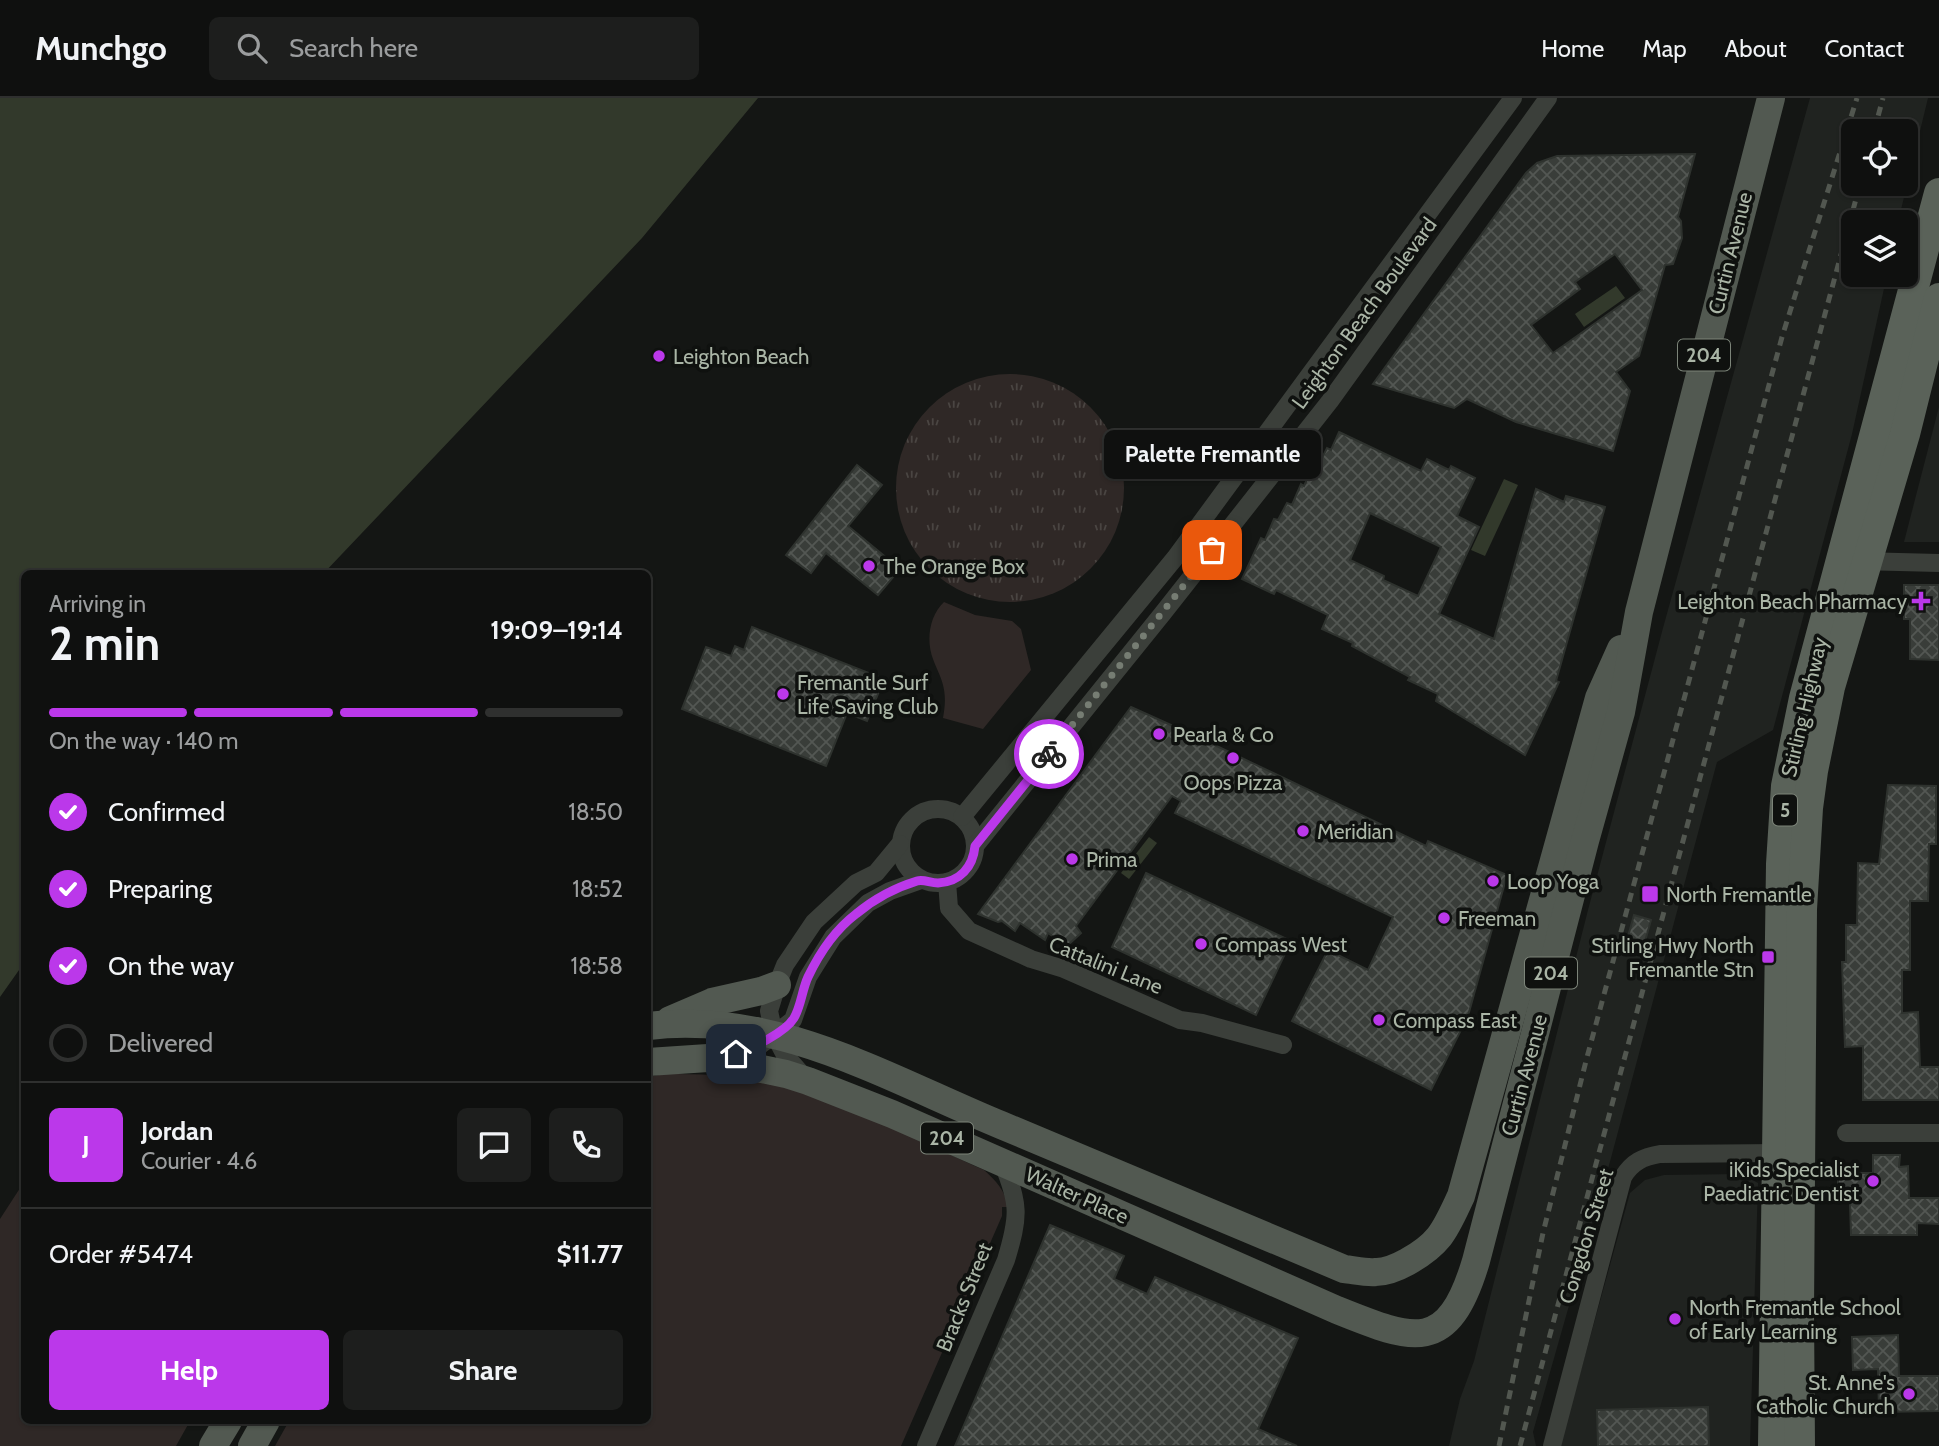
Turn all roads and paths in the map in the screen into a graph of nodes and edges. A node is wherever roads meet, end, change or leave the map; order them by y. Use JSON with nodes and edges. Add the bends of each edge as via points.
{"nodes":[{"id":1,"x":1513,"y":98,"type":"edge"},
{"id":2,"x":1548,"y":98,"type":"edge"},
{"id":3,"x":1771,"y":98,"type":"edge"},
{"id":4,"x":1939,"y":193,"type":"edge"},
{"id":5,"x":1939,"y":298,"type":"edge"},
{"id":6,"x":1854,"y":561,"type":"junction"},
{"id":7,"x":1939,"y":562,"type":"edge"},
{"id":8,"x":1639,"y":612,"type":"junction"},
{"id":9,"x":962,"y":817,"type":"junction"},
{"id":10,"x":900,"y":844,"type":"junction"},
{"id":11,"x":975,"y":846,"type":"junction"},
{"id":12,"x":921,"y":880,"type":"junction"},
{"id":13,"x":947,"y":882,"type":"junction"},
{"id":14,"x":777,"y":985,"type":"junction"},
{"id":15,"x":654,"y":1025,"type":"edge"},
{"id":16,"x":774,"y":1034,"type":"junction"},
{"id":17,"x":1283,"y":1045,"type":"dead end"},
{"id":18,"x":708,"y":1058,"type":"junction"},
{"id":19,"x":651,"y":1062,"type":"edge"},
{"id":20,"x":808,"y":1081,"type":"junction"},
{"id":21,"x":1846,"y":1133,"type":"dead end"},
{"id":22,"x":1939,"y":1133,"type":"edge"},
{"id":23,"x":1789,"y":1153,"type":"junction"},
{"id":24,"x":1002,"y":1162,"type":"junction"},
{"id":25,"x":1401,"y":1265,"type":"joint"},
{"id":26,"x":1441,"y":1326,"type":"joint"},
{"id":27,"x":226,"y":1424,"type":"edge"},
{"id":28,"x":265,"y":1424,"type":"edge"},
{"id":29,"x":213,"y":1446,"type":"edge"},
{"id":30,"x":252,"y":1446,"type":"edge"},
{"id":31,"x":926,"y":1446,"type":"edge"},
{"id":32,"x":1552,"y":1446,"type":"edge"},
{"id":33,"x":1773,"y":1446,"type":"edge"},
{"id":34,"x":1800,"y":1446,"type":"edge"}],
"edges":[{"from":1,"to":9,"type":"street","name":"Leighton Beach Boulevard","via":[[1175,558]]},
{"from":2,"to":11,"type":"street","name":"Leighton Beach Boulevard","via":[[1330,401]]},
{"from":3,"to":8,"type":"main road","name":"Curtin Avenue","number":"204"},
{"from":4,"to":6,"type":"highway","name":"Stirling Highway","number":"5"},
{"from":5,"to":6,"type":"highway","name":"Stirling Highway","number":"5","via":[[1905,434]]},
{"from":6,"to":7,"type":"street"},
{"from":6,"to":23,"type":"highway","name":"Stirling Highway","number":"5","via":[[1808,808]]},
{"from":8,"to":25,"type":"main road","name":"Curtin Avenue","number":"204","via":[[1599,698],[1461,1196],[1435,1244]]},
{"from":8,"to":26,"type":"main road","name":"Curtin Avenue","number":"204","via":[[1621,712],[1476,1261],[1467,1290],[1454,1314]]},
{"from":9,"to":10,"type":"street","via":[[933,809],[921,813],[906,825]]},
{"from":9,"to":11,"type":"street"},
{"from":10,"to":12,"type":"street","via":[[902,859]]},
{"from":10,"to":14,"type":"street","via":[[876,873],[856,883],[814,922]]},
{"from":11,"to":13,"type":"street","via":[[968,868]]},
{"from":12,"to":13,"type":"street"},
{"from":12,"to":16,"type":"street","via":[[879,897],[850,918],[808,977],[793,1020]]},
{"from":13,"to":17,"type":"street","name":"Cattalini Lane","via":[[949,908],[969,931],[1180,1020]]},
{"from":14,"to":15,"type":"main road","via":[[712,1002]]},
{"from":14,"to":16,"type":"street","via":[[769,1011]]},
{"from":15,"to":16,"type":"main road","number":"204","via":[[721,1025]]},
{"from":16,"to":18,"type":"street","via":[[759,1046]]},
{"from":16,"to":20,"type":"street"},
{"from":16,"to":25,"type":"main road","name":"Walter Place","number":"204","via":[[876,1068],[981,1117],[1344,1269],[1376,1272]]},
{"from":18,"to":19,"type":"main road","number":"204"},
{"from":18,"to":20,"type":"main road","name":"Walter Place","number":"204"},
{"from":20,"to":24,"type":"main road","name":"Walter Place","number":"204"},
{"from":21,"to":22,"type":"street"},
{"from":23,"to":32,"type":"street","name":"Congdon Street","via":[[1660,1154],[1628,1168]]},
{"from":23,"to":33,"type":"highway","name":"Stirling Highway","number":"5"},
{"from":23,"to":34,"type":"highway","name":"Stirling Highway","number":"5"},
{"from":24,"to":26,"type":"main road","name":"Walter Place","number":"204","via":[[1386,1329],[1422,1333]]},
{"from":24,"to":31,"type":"street","name":"Bracks Street","via":[[1017,1212],[1015,1230]]},
{"from":27,"to":29,"type":"main road"},
{"from":28,"to":30,"type":"main road"}]}
